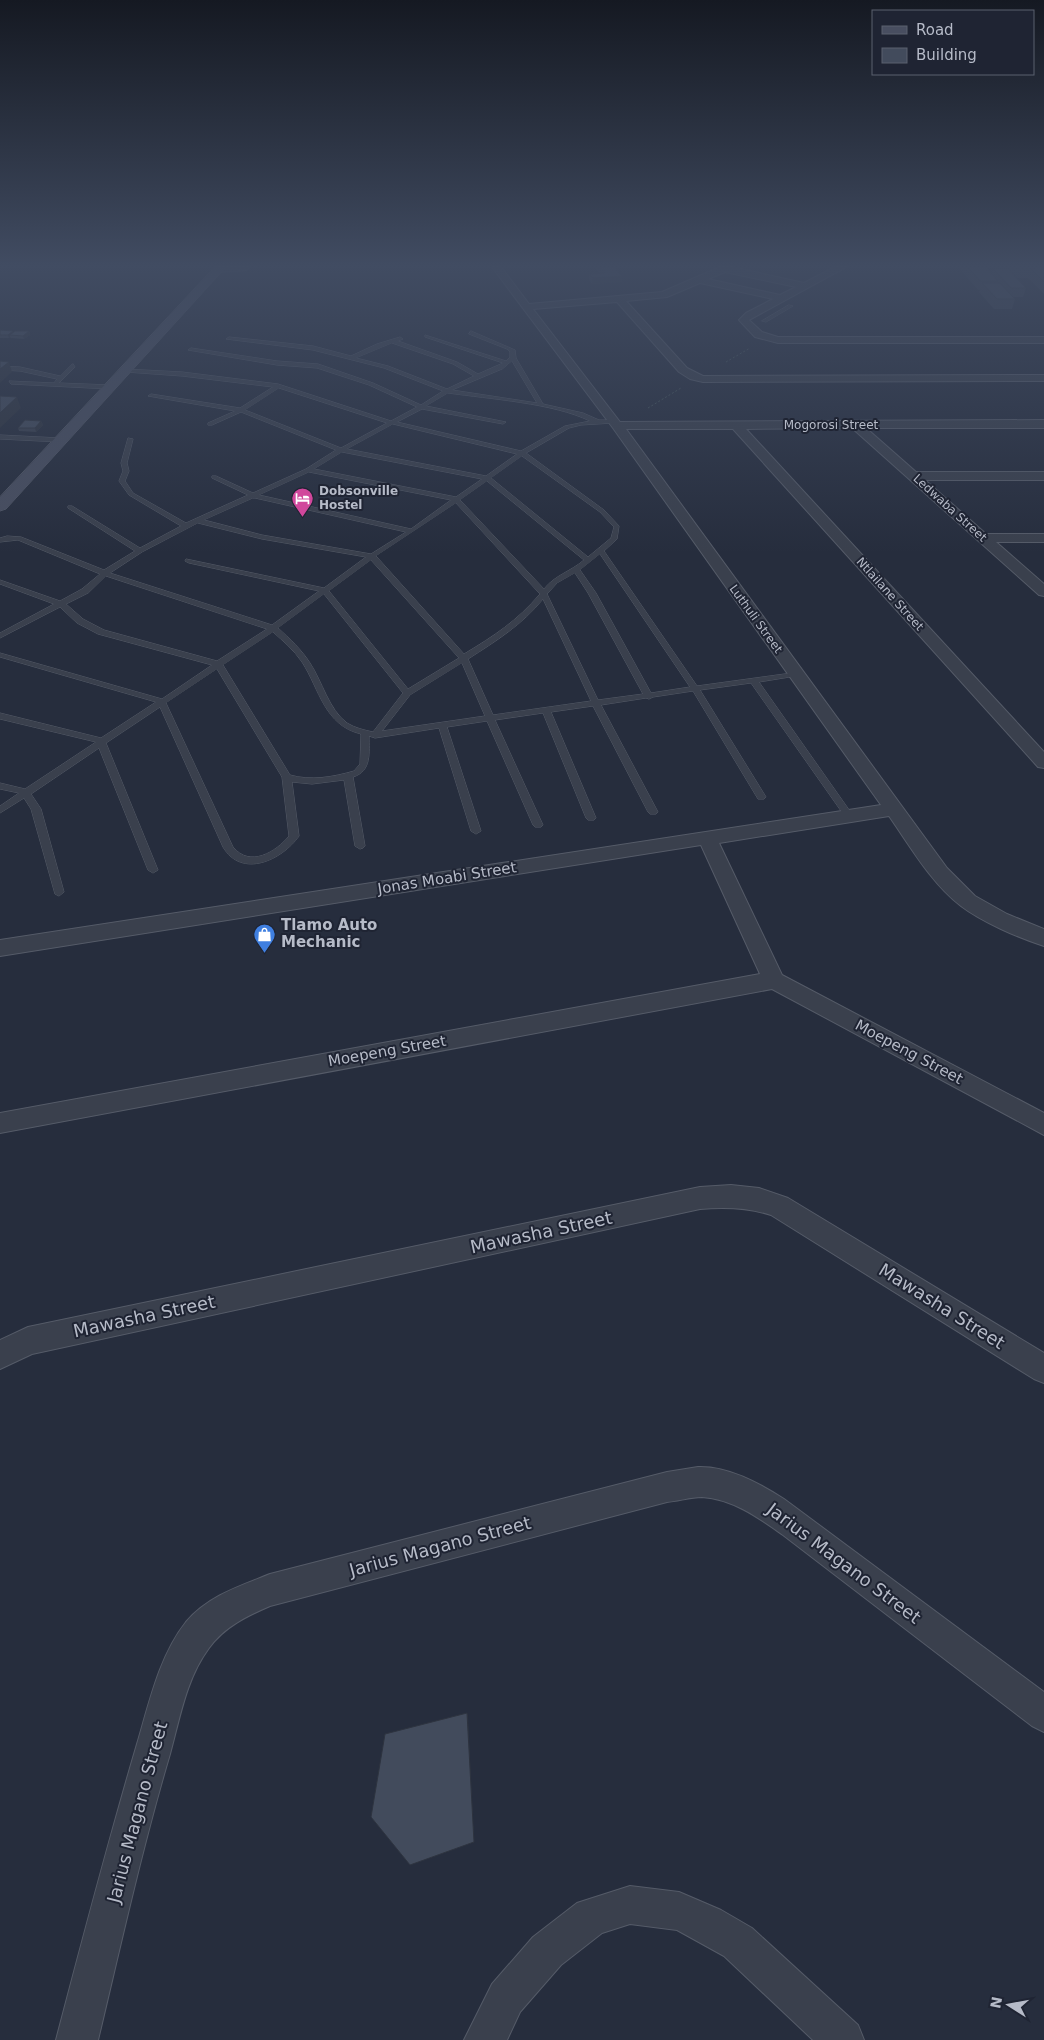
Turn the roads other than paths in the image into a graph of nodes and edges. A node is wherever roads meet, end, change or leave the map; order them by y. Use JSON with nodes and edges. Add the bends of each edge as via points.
{"nodes":[{"id":1,"x":133,"y":362,"type":"edge"},
{"id":2,"x":272,"y":362,"type":"edge"},
{"id":3,"x":368,"y":362,"type":"edge"},
{"id":4,"x":453,"y":362,"type":"edge"},
{"id":5,"x":507,"y":362,"type":"edge"},
{"id":6,"x":512,"y":362,"type":"edge"},
{"id":7,"x":565,"y":362,"type":"edge"},
{"id":8,"x":676,"y":362,"type":"edge"},
{"id":9,"x":73,"y":366,"type":"dead end"},
{"id":10,"x":0,"y":368,"type":"edge"},
{"id":11,"x":126,"y":370,"type":"junction"},
{"id":12,"x":477,"y":376,"type":"junction"},
{"id":13,"x":60,"y":378,"type":"junction"},
{"id":14,"x":1044,"y":378,"type":"edge"},
{"id":15,"x":11,"y":382,"type":"dead end"},
{"id":16,"x":54,"y":384,"type":"junction"},
{"id":17,"x":278,"y":386,"type":"junction"},
{"id":18,"x":110,"y":387,"type":"junction"},
{"id":19,"x":448,"y":391,"type":"junction"},
{"id":20,"x":151,"y":396,"type":"dead end"},
{"id":21,"x":541,"y":405,"type":"junction"},
{"id":22,"x":421,"y":407,"type":"junction"},
{"id":23,"x":241,"y":410,"type":"junction"},
{"id":24,"x":390,"y":422,"type":"junction"},
{"id":25,"x":503,"y":422,"type":"dead end"},
{"id":26,"x":609,"y":423,"type":"junction"},
{"id":27,"x":210,"y":424,"type":"dead end"},
{"id":28,"x":855,"y":424,"type":"junction"},
{"id":29,"x":1044,"y":424,"type":"edge"},
{"id":30,"x":736,"y":425,"type":"junction"},
{"id":31,"x":0,"y":438,"type":"edge"},
{"id":32,"x":130,"y":439,"type":"dead end"},
{"id":33,"x":60,"y":440,"type":"junction"},
{"id":34,"x":341,"y":450,"type":"junction"},
{"id":35,"x":522,"y":453,"type":"junction"},
{"id":36,"x":308,"y":470,"type":"junction"},
{"id":37,"x":915,"y":476,"type":"junction"},
{"id":38,"x":1044,"y":476,"type":"edge"},
{"id":39,"x":214,"y":477,"type":"dead end"},
{"id":40,"x":488,"y":478,"type":"junction"},
{"id":41,"x":256,"y":496,"type":"junction"},
{"id":42,"x":456,"y":499,"type":"junction"},
{"id":43,"x":0,"y":506,"type":"edge"},
{"id":44,"x":70,"y":507,"type":"dead end"},
{"id":45,"x":199,"y":521,"type":"junction"},
{"id":46,"x":186,"y":526,"type":"junction"},
{"id":47,"x":412,"y":531,"type":"junction"},
{"id":48,"x":985,"y":538,"type":"junction"},
{"id":49,"x":1044,"y":538,"type":"edge"},
{"id":50,"x":0,"y":540,"type":"edge"},
{"id":51,"x":140,"y":552,"type":"junction"},
{"id":52,"x":601,"y":552,"type":"junction"},
{"id":53,"x":372,"y":556,"type":"junction"},
{"id":54,"x":189,"y":561,"type":"dead end"},
{"id":55,"x":589,"y":561,"type":"junction"},
{"id":56,"x":576,"y":570,"type":"junction"},
{"id":57,"x":104,"y":573,"type":"junction"},
{"id":58,"x":0,"y":582,"type":"edge"},
{"id":59,"x":325,"y":590,"type":"junction"},
{"id":60,"x":1044,"y":592,"type":"edge"},
{"id":61,"x":544,"y":594,"type":"junction"},
{"id":62,"x":61,"y":604,"type":"junction"},
{"id":63,"x":273,"y":628,"type":"junction"},
{"id":64,"x":0,"y":636,"type":"edge"},
{"id":65,"x":0,"y":656,"type":"edge"},
{"id":66,"x":464,"y":659,"type":"junction"},
{"id":67,"x":218,"y":664,"type":"junction"},
{"id":68,"x":796,"y":674,"type":"junction"},
{"id":69,"x":754,"y":681,"type":"junction"},
{"id":70,"x":696,"y":690,"type":"junction"},
{"id":71,"x":407,"y":693,"type":"junction"},
{"id":72,"x":649,"y":697,"type":"junction"},
{"id":73,"x":161,"y":701,"type":"junction"},
{"id":74,"x":596,"y":704,"type":"junction"},
{"id":75,"x":546,"y":712,"type":"junction"},
{"id":76,"x":0,"y":716,"type":"edge"},
{"id":77,"x":491,"y":719,"type":"junction"},
{"id":78,"x":442,"y":725,"type":"junction"},
{"id":79,"x":365,"y":734,"type":"junction"},
{"id":80,"x":375,"y":735,"type":"junction"},
{"id":81,"x":101,"y":740,"type":"junction"},
{"id":82,"x":1044,"y":763,"type":"edge"},
{"id":83,"x":348,"y":776,"type":"junction"},
{"id":84,"x":287,"y":777,"type":"junction"},
{"id":85,"x":0,"y":786,"type":"edge"},
{"id":86,"x":25,"y":792,"type":"junction"},
{"id":87,"x":761,"y":797,"type":"dead end"},
{"id":88,"x":894,"y":809,"type":"junction"},
{"id":89,"x":0,"y":810,"type":"edge"},
{"id":90,"x":653,"y":812,"type":"dead end"},
{"id":91,"x":848,"y":816,"type":"junction"},
{"id":92,"x":591,"y":818,"type":"dead end"},
{"id":93,"x":538,"y":825,"type":"dead end"},
{"id":94,"x":476,"y":831,"type":"dead end"},
{"id":95,"x":707,"y":837,"type":"junction"},
{"id":96,"x":360,"y":846,"type":"dead end"},
{"id":97,"x":153,"y":870,"type":"dead end"},
{"id":98,"x":59,"y":892,"type":"dead end"},
{"id":99,"x":1044,"y":938,"type":"edge"},
{"id":100,"x":0,"y":948,"type":"edge"},
{"id":101,"x":774,"y":980,"type":"junction"},
{"id":102,"x":0,"y":1123,"type":"edge"},
{"id":103,"x":1044,"y":1125,"type":"edge"},
{"id":104,"x":0,"y":1355,"type":"edge"},
{"id":105,"x":1044,"y":1369,"type":"edge"},
{"id":106,"x":1044,"y":1714,"type":"edge"},
{"id":107,"x":77,"y":2040,"type":"edge"},
{"id":108,"x":485,"y":2040,"type":"edge"},
{"id":109,"x":843,"y":2040,"type":"edge"}],
"edges":[{"from":1,"to":11,"type":"street"},
{"from":2,"to":22,"type":"lane","via":[[318,366],[371,384]]},
{"from":3,"to":19,"type":"lane"},
{"from":4,"to":12,"type":"lane"},
{"from":5,"to":12,"type":"lane"},
{"from":6,"to":21,"type":"lane"},
{"from":7,"to":26,"type":"street","name":"Luthuli Street"},
{"from":8,"to":14,"type":"street","via":[[694,377],[703,379]]},
{"from":9,"to":13,"type":"lane"},
{"from":10,"to":13,"type":"lane"},
{"from":11,"to":17,"type":"lane"},
{"from":11,"to":18,"type":"street"},
{"from":12,"to":19,"type":"lane"},
{"from":13,"to":16,"type":"lane"},
{"from":15,"to":16,"type":"lane"},
{"from":16,"to":18,"type":"lane"},
{"from":17,"to":23,"type":"lane"},
{"from":17,"to":24,"type":"lane"},
{"from":18,"to":33,"type":"street"},
{"from":19,"to":21,"type":"lane"},
{"from":19,"to":22,"type":"lane"},
{"from":20,"to":23,"type":"lane"},
{"from":21,"to":26,"type":"lane"},
{"from":22,"to":24,"type":"lane"},
{"from":22,"to":25,"type":"lane"},
{"from":23,"to":27,"type":"lane"},
{"from":23,"to":34,"type":"lane"},
{"from":24,"to":34,"type":"lane"},
{"from":24,"to":35,"type":"lane"},
{"from":26,"to":30,"type":"street","name":"Mogorosi Street"},
{"from":26,"to":35,"type":"lane","via":[[567,427]]},
{"from":26,"to":68,"type":"street","name":"Luthuli Street"},
{"from":28,"to":29,"type":"street","name":"Mogorosi Street"},
{"from":28,"to":30,"type":"street","name":"Mogorosi Street"},
{"from":28,"to":37,"type":"street","name":"Ledwaba Street"},
{"from":30,"to":82,"type":"street","name":"Ntlailane Street"},
{"from":31,"to":33,"type":"lane"},
{"from":32,"to":46,"type":"lane","via":[[122,481],[126,488]]},
{"from":33,"to":43,"type":"street"},
{"from":34,"to":36,"type":"lane"},
{"from":34,"to":40,"type":"lane"},
{"from":35,"to":40,"type":"lane"},
{"from":35,"to":52,"type":"lane","via":[[602,511],[618,527],[614,539]]},
{"from":36,"to":41,"type":"lane"},
{"from":36,"to":42,"type":"lane"},
{"from":37,"to":38,"type":"street"},
{"from":37,"to":48,"type":"street","name":"Ledwaba Street"},
{"from":39,"to":41,"type":"lane"},
{"from":40,"to":42,"type":"lane"},
{"from":40,"to":55,"type":"lane"},
{"from":41,"to":45,"type":"lane"},
{"from":41,"to":47,"type":"lane"},
{"from":42,"to":47,"type":"lane"},
{"from":42,"to":61,"type":"lane"},
{"from":44,"to":51,"type":"lane"},
{"from":45,"to":46,"type":"lane"},
{"from":45,"to":53,"type":"lane","via":[[262,537]]},
{"from":46,"to":51,"type":"lane"},
{"from":47,"to":53,"type":"lane"},
{"from":48,"to":49,"type":"street"},
{"from":48,"to":60,"type":"street","name":"Ledwaba Street"},
{"from":50,"to":57,"type":"lane","via":[[19,538]]},
{"from":51,"to":57,"type":"lane"},
{"from":52,"to":55,"type":"lane"},
{"from":52,"to":70,"type":"lane"},
{"from":53,"to":59,"type":"lane"},
{"from":53,"to":66,"type":"lane"},
{"from":54,"to":59,"type":"lane"},
{"from":55,"to":56,"type":"lane"},
{"from":56,"to":61,"type":"lane","via":[[554,581]]},
{"from":56,"to":72,"type":"lane","via":[[597,601]]},
{"from":57,"to":62,"type":"lane","via":[[94,584]]},
{"from":57,"to":63,"type":"lane"},
{"from":58,"to":62,"type":"lane"},
{"from":59,"to":63,"type":"lane"},
{"from":59,"to":71,"type":"lane"},
{"from":61,"to":66,"type":"lane","via":[[504,633]]},
{"from":61,"to":74,"type":"lane"},
{"from":62,"to":64,"type":"lane"},
{"from":62,"to":67,"type":"lane","via":[[80,621],[101,632]]},
{"from":63,"to":67,"type":"lane"},
{"from":63,"to":79,"type":"lane","via":[[307,664],[326,702],[343,724]]},
{"from":65,"to":73,"type":"lane"},
{"from":66,"to":71,"type":"lane"},
{"from":66,"to":77,"type":"lane"},
{"from":67,"to":73,"type":"lane"},
{"from":67,"to":84,"type":"lane"},
{"from":68,"to":69,"type":"lane"},
{"from":68,"to":88,"type":"street","name":"Luthuli Street"},
{"from":69,"to":70,"type":"lane"},
{"from":69,"to":91,"type":"lane"},
{"from":70,"to":72,"type":"lane"},
{"from":70,"to":87,"type":"lane"},
{"from":71,"to":80,"type":"lane"},
{"from":72,"to":74,"type":"lane"},
{"from":73,"to":81,"type":"lane"},
{"from":73,"to":84,"type":"lane","via":[[223,836],[237,858],[265,859],[288,844],[294,836]]},
{"from":74,"to":75,"type":"lane"},
{"from":74,"to":90,"type":"lane"},
{"from":75,"to":77,"type":"lane"},
{"from":75,"to":92,"type":"lane"},
{"from":76,"to":81,"type":"lane"},
{"from":77,"to":78,"type":"lane"},
{"from":77,"to":93,"type":"lane"},
{"from":78,"to":80,"type":"lane"},
{"from":78,"to":94,"type":"lane"},
{"from":79,"to":80,"type":"lane"},
{"from":79,"to":83,"type":"lane","via":[[362,768]]},
{"from":81,"to":86,"type":"lane"},
{"from":81,"to":97,"type":"lane"},
{"from":83,"to":84,"type":"lane","via":[[301,782]]},
{"from":83,"to":96,"type":"lane"},
{"from":85,"to":86,"type":"lane"},
{"from":86,"to":89,"type":"lane"},
{"from":86,"to":98,"type":"lane","via":[[36,809]]},
{"from":88,"to":91,"type":"street","name":"Jonas Moabi Street"},
{"from":88,"to":99,"type":"street","name":"Luthuli Street","via":[[940,873],[968,901]]},
{"from":91,"to":95,"type":"street","name":"Jonas Moabi Street"},
{"from":95,"to":100,"type":"street","name":"Jonas Moabi Street"},
{"from":95,"to":101,"type":"street"},
{"from":101,"to":102,"type":"street","name":"Moepeng Street"},
{"from":101,"to":103,"type":"street","name":"Moepeng Street"},
{"from":104,"to":105,"type":"street","name":"Mawasha Street","via":[[28,1341],[700,1198],[732,1195],[759,1198],[779,1206]]},
{"from":106,"to":107,"type":"street","name":"Jarius Magano Street","via":[[762,1502],[733,1489],[702,1482],[667,1487],[270,1590],[232,1606],[207,1624],[189,1648],[171,1690],[142,1785]]},
{"from":108,"to":109,"type":"street","via":[[506,1998],[546,1951],[591,1918],[630,1905],[678,1911],[738,1942]]}]}
